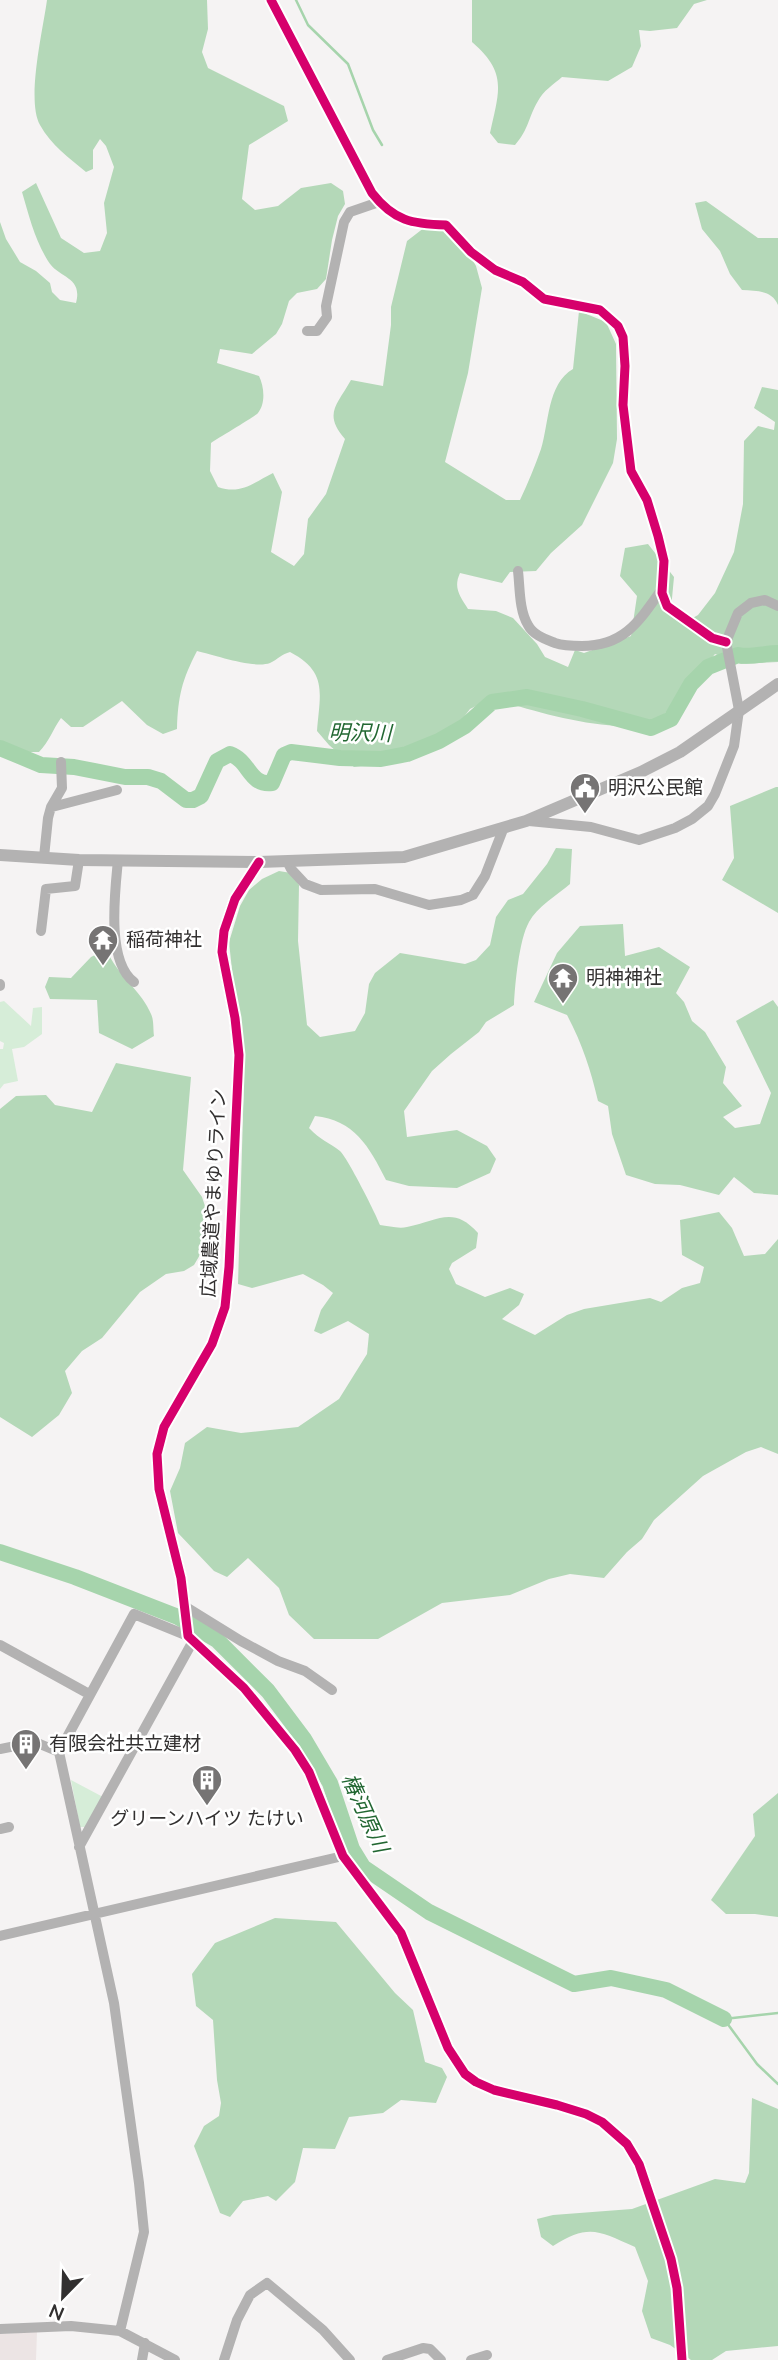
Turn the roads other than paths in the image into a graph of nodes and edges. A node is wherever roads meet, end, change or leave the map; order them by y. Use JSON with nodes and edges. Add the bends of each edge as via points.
{"nodes":[{"id":1,"x":271,"y":0,"type":"edge"},
{"id":2,"x":379,"y":202,"type":"junction"},
{"id":3,"x":307,"y":331,"type":"dead end"},
{"id":4,"x":518,"y":571,"type":"dead end"},
{"id":5,"x":662,"y":589,"type":"junction"},
{"id":6,"x":778,"y":607,"type":"edge"},
{"id":7,"x":726,"y":642,"type":"junction"},
{"id":8,"x":778,"y":684,"type":"edge"},
{"id":9,"x":739,"y":710,"type":"junction"},
{"id":10,"x":61,"y":762,"type":"dead end"},
{"id":11,"x":117,"y":790,"type":"dead end"},
{"id":12,"x":51,"y":807,"type":"junction"},
{"id":13,"x":526,"y":821,"type":"junction"},
{"id":14,"x":504,"y":827,"type":"junction"},
{"id":15,"x":0,"y":855,"type":"edge"},
{"id":16,"x":44,"y":858,"type":"junction"},
{"id":17,"x":79,"y":860,"type":"junction"},
{"id":18,"x":118,"y":860,"type":"junction"},
{"id":19,"x":287,"y":861,"type":"junction"},
{"id":20,"x":258,"y":862,"type":"junction"},
{"id":21,"x":41,"y":932,"type":"dead end"},
{"id":22,"x":134,"y":982,"type":"dead end"},
{"id":23,"x":186,"y":1610,"type":"junction"},
{"id":24,"x":191,"y":1639,"type":"junction"},
{"id":25,"x":0,"y":1645,"type":"edge"},
{"id":26,"x":332,"y":1690,"type":"dead end"},
{"id":27,"x":89,"y":1694,"type":"junction"},
{"id":28,"x":0,"y":1749,"type":"edge"},
{"id":29,"x":59,"y":1752,"type":"junction"},
{"id":30,"x":79,"y":1847,"type":"junction"},
{"id":31,"x":343,"y":1856,"type":"junction"},
{"id":32,"x":93,"y":1915,"type":"junction"},
{"id":33,"x":0,"y":1936,"type":"edge"},
{"id":34,"x":0,"y":2329,"type":"edge"},
{"id":35,"x":120,"y":2331,"type":"junction"},
{"id":36,"x":145,"y":2343,"type":"junction"},
{"id":37,"x":487,"y":2355,"type":"dead end"},
{"id":38,"x":142,"y":2360,"type":"edge"},
{"id":39,"x":175,"y":2360,"type":"edge"},
{"id":40,"x":224,"y":2360,"type":"edge"},
{"id":41,"x":351,"y":2360,"type":"edge"},
{"id":42,"x":387,"y":2360,"type":"edge"},
{"id":43,"x":441,"y":2360,"type":"edge"},
{"id":44,"x":471,"y":2360,"type":"edge"},
{"id":45,"x":682,"y":2360,"type":"edge"}],
"edges":[{"from":1,"to":2,"type":"street"},
{"from":2,"to":3,"type":"street","via":[[350,212],[344,222],[327,317],[317,331]]},
{"from":2,"to":5,"type":"street","via":[[398,218],[446,225],[471,252],[544,299],[600,310],[618,326],[631,471],[647,500],[658,536],[664,561]]},
{"from":4,"to":5,"type":"street","via":[[529,627],[566,645],[603,645],[618,638],[634,626]]},
{"from":5,"to":7,"type":"street","via":[[667,606],[712,638]]},
{"from":6,"to":7,"type":"street","via":[[765,600],[751,603],[738,613]]},
{"from":7,"to":9,"type":"street"},
{"from":8,"to":9,"type":"street"},
{"from":9,"to":13,"type":"street","via":[[680,752]]},
{"from":9,"to":13,"type":"street","via":[[734,746],[715,794],[708,806],[684,824],[639,840],[591,827]]},
{"from":10,"to":12,"type":"street","via":[[62,788]]},
{"from":11,"to":12,"type":"street"},
{"from":12,"to":16,"type":"street"},
{"from":13,"to":14,"type":"street"},
{"from":14,"to":19,"type":"street","via":[[404,858]]},
{"from":14,"to":19,"type":"street","via":[[485,876],[473,895],[461,900],[429,905],[375,889],[321,890],[304,884]]},
{"from":15,"to":16,"type":"street"},
{"from":16,"to":17,"type":"street"},
{"from":17,"to":18,"type":"street"},
{"from":17,"to":21,"type":"street","via":[[75,886],[45,891]]},
{"from":18,"to":20,"type":"street"},
{"from":18,"to":22,"type":"street","via":[[114,899],[117,951],[127,977]]},
{"from":19,"to":20,"type":"street"},
{"from":20,"to":23,"type":"street","name":"広域農道やまゆりライン","via":[[227,916],[222,952],[239,1055],[227,1299],[215,1338],[170,1416],[157,1454],[159,1489]]},
{"from":23,"to":24,"type":"street","name":"広域農道やまゆりライン"},
{"from":23,"to":26,"type":"street","via":[[305,1671]]},
{"from":24,"to":27,"type":"street","via":[[134,1614]]},
{"from":24,"to":30,"type":"street"},
{"from":24,"to":31,"type":"street","via":[[244,1688],[295,1750],[309,1772]]},
{"from":25,"to":27,"type":"street"},
{"from":27,"to":29,"type":"street"},
{"from":28,"to":29,"type":"street","via":[[35,1742]]},
{"from":29,"to":30,"type":"street"},
{"from":30,"to":32,"type":"street"},
{"from":31,"to":32,"type":"street"},
{"from":31,"to":45,"type":"street","via":[[401,1933],[448,2048],[465,2074],[495,2090],[586,2114],[627,2144],[639,2164],[671,2259]]},
{"from":32,"to":33,"type":"street"},
{"from":32,"to":35,"type":"street","via":[[114,2003],[144,2232]]},
{"from":34,"to":35,"type":"street","via":[[71,2326]]},
{"from":35,"to":36,"type":"street"},
{"from":36,"to":38,"type":"street"},
{"from":36,"to":39,"type":"street"},
{"from":37,"to":44,"type":"street"},
{"from":40,"to":41,"type":"street","via":[[250,2295],[267,2283]]},
{"from":42,"to":43,"type":"street","via":[[423,2348]]}]}
